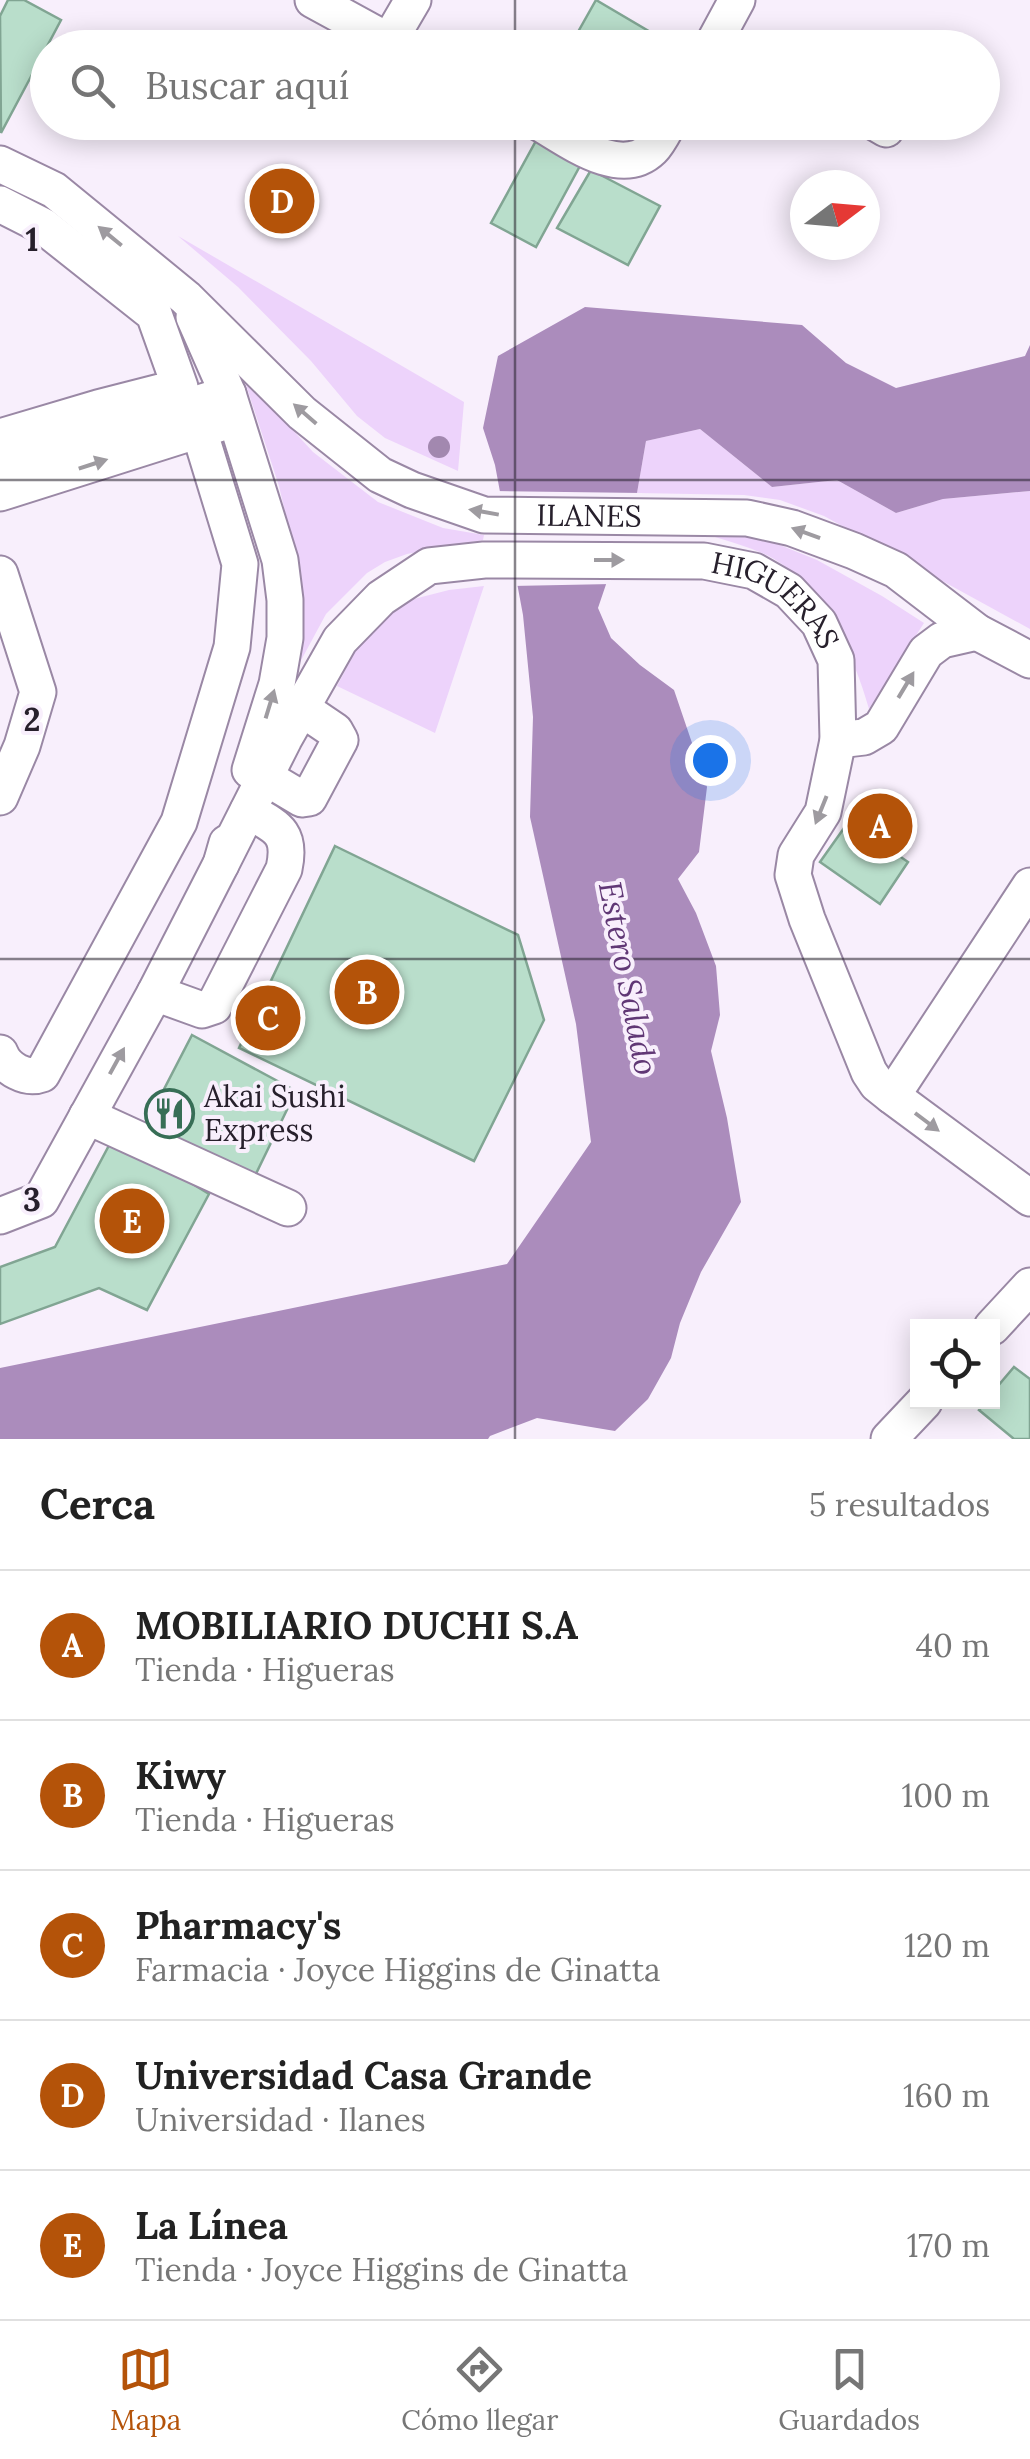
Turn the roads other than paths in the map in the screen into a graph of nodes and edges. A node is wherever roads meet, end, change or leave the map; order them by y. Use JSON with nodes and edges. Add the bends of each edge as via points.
{"nodes":[{"id":1,"x":314,"y":0,"type":"edge"},
{"id":2,"x":413,"y":0,"type":"edge"},
{"id":3,"x":738,"y":0,"type":"edge"},
{"id":4,"x":369,"y":30,"type":"edge"},
{"id":5,"x":401,"y":30,"type":"edge"},
{"id":6,"x":725,"y":30,"type":"edge"},
{"id":7,"x":571,"y":140,"type":"edge"},
{"id":8,"x":657,"y":140,"type":"edge"},
{"id":9,"x":0,"y":164,"type":"edge"},
{"id":10,"x":0,"y":204,"type":"edge"},
{"id":11,"x":186,"y":298,"type":"junction"},
{"id":12,"x":231,"y":406,"type":"junction"},
{"id":13,"x":189,"y":408,"type":"junction"},
{"id":14,"x":0,"y":437,"type":"edge"},
{"id":15,"x":0,"y":465,"type":"edge"},
{"id":16,"x":0,"y":493,"type":"edge"},
{"id":17,"x":0,"y":574,"type":"edge"},
{"id":18,"x":977,"y":632,"type":"junction"},
{"id":19,"x":1030,"y":660,"type":"edge"},
{"id":20,"x":301,"y":708,"type":"junction"},
{"id":21,"x":838,"y":740,"type":"junction"},
{"id":22,"x":265,"y":777,"type":"junction"},
{"id":23,"x":0,"y":798,"type":"edge"},
{"id":24,"x":248,"y":812,"type":"junction"},
{"id":25,"x":221,"y":864,"type":"junction"},
{"id":26,"x":1030,"y":886,"type":"edge"},
{"id":27,"x":144,"y":888,"type":"junction"},
{"id":28,"x":196,"y":910,"type":"junction"},
{"id":29,"x":155,"y":993,"type":"junction"},
{"id":30,"x":0,"y":1052,"type":"edge"},
{"id":31,"x":892,"y":1096,"type":"junction"},
{"id":32,"x":87,"y":1116,"type":"junction"},
{"id":33,"x":1030,"y":1198,"type":"edge"},
{"id":34,"x":288,"y":1208,"type":"dead end"},
{"id":35,"x":0,"y":1216,"type":"edge"},
{"id":36,"x":1030,"y":1286,"type":"edge"},
{"id":37,"x":999,"y":1319,"type":"edge"},
{"id":38,"x":917,"y":1409,"type":"edge"},
{"id":39,"x":889,"y":1439,"type":"edge"}],
"edges":[{"from":1,"to":4,"type":"street"},
{"from":2,"to":5,"type":"street"},
{"from":3,"to":6,"type":"street"},
{"from":7,"to":8,"type":"street","via":[[616,162],[637,158]]},
{"from":11,"to":9,"type":"street","name":"ILANES","one_way":true,"via":[[54,190]]},
{"from":10,"to":13,"type":"street","via":[[44,226],[154,314]]},
{"from":11,"to":12,"type":"street"},
{"from":18,"to":11,"type":"street","name":"ILANES","one_way":true,"via":[[896,570],[792,528],[747,518],[484,515],[412,490],[380,475],[302,413]]},
{"from":12,"to":13,"type":"street"},
{"from":25,"to":12,"type":"street","one_way":true,"via":[[286,638],[280,560]]},
{"from":13,"to":14,"type":"street","via":[[98,408]]},
{"from":13,"to":15,"type":"street"},
{"from":16,"to":13,"type":"street","one_way":true},
{"from":13,"to":27,"type":"street","via":[[240,564],[232,647],[179,822]]},
{"from":17,"to":23,"type":"street","via":[[38,692]]},
{"from":18,"to":19,"type":"street","name":"ILANES"},
{"from":21,"to":18,"type":"street","one_way":true,"via":[[881,727],[926,652],[942,640]]},
{"from":20,"to":21,"type":"street","name":"HIGUERAS","one_way":true,"via":[[340,640],[381,598],[430,566],[484,560],[704,561],[754,571],[789,591],[819,623],[836,660]]},
{"from":20,"to":22,"type":"street","name":"HIGUERAS"},
{"from":20,"to":22,"type":"street","via":[[340,740],[309,798]]},
{"from":21,"to":31,"type":"street","name":"HIGUERAS","one_way":true,"via":[[824,812],[796,855],[793,876],[869,1072]]},
{"from":22,"to":24,"type":"street","name":"HIGUERAS"},
{"from":24,"to":25,"type":"street","name":"HIGUERAS"},
{"from":24,"to":29,"type":"street","via":[[282,833],[288,850],[276,886],[214,1006],[202,1010]]},
{"from":25,"to":28,"type":"street"},
{"from":26,"to":31,"type":"street"},
{"from":27,"to":28,"type":"street"},
{"from":27,"to":30,"type":"street","via":[[42,1074],[12,1070]]},
{"from":28,"to":29,"type":"street"},
{"from":32,"to":29,"type":"street","one_way":true},
{"from":31,"to":33,"type":"street","name":"HIGUERAS","one_way":true},
{"from":32,"to":34,"type":"street"},
{"from":32,"to":35,"type":"street","via":[[41,1200]]},
{"from":36,"to":37,"type":"street"},
{"from":38,"to":39,"type":"street"}]}
